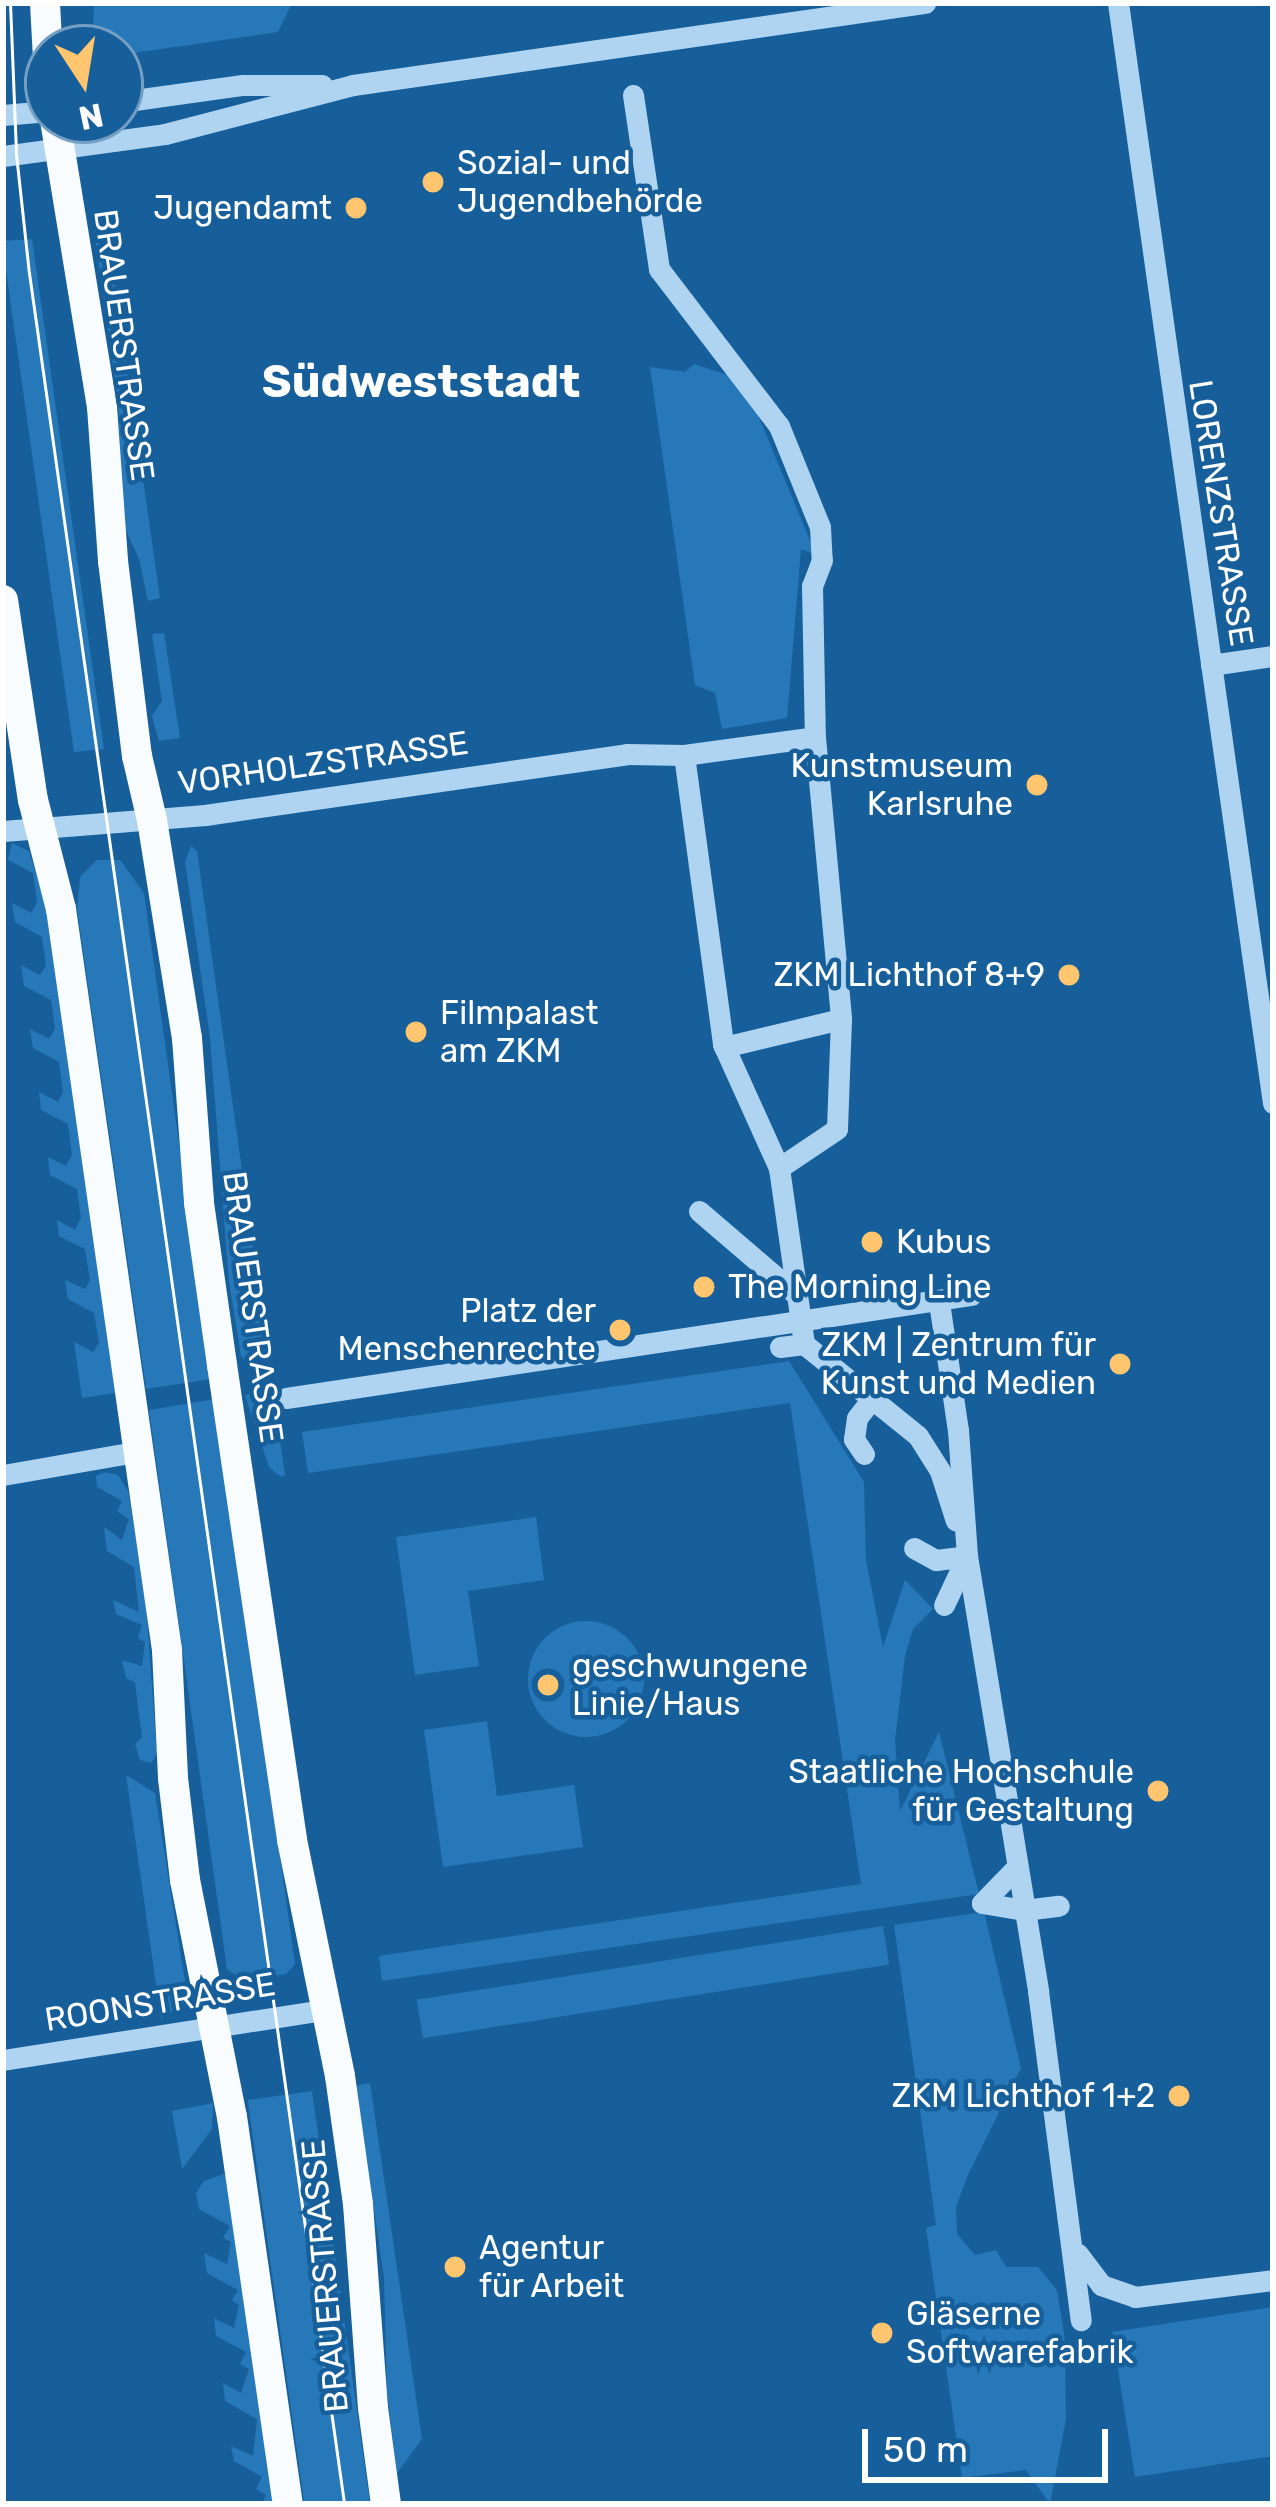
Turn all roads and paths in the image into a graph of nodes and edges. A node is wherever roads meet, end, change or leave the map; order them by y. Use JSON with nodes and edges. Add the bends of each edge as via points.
{"nodes":[{"id":1,"x":925,"y":3,"type":"edge"},
{"id":2,"x":1118,"y":3,"type":"edge"},
{"id":3,"x":352,"y":85,"type":"junction"},
{"id":4,"x":633,"y":95,"type":"dead end"},
{"id":5,"x":144,"y":99,"type":"edge"},
{"id":6,"x":144,"y":128,"type":"edge"},
{"id":7,"x":34,"y":144,"type":"edge"},
{"id":8,"x":58,"y":144,"type":"edge"},
{"id":9,"x":3,"y":156,"type":"edge"},
{"id":10,"x":3,"y":600,"type":"edge"},
{"id":11,"x":1273,"y":656,"type":"edge"},
{"id":12,"x":1210,"y":665,"type":"junction"},
{"id":13,"x":815,"y":737,"type":"junction"},
{"id":14,"x":683,"y":755,"type":"junction"},
{"id":15,"x":152,"y":820,"type":"junction"},
{"id":16,"x":40,"y":826,"type":"junction"},
{"id":17,"x":3,"y":831,"type":"edge"},
{"id":18,"x":841,"y":1019,"type":"junction"},
{"id":19,"x":724,"y":1047,"type":"junction"},
{"id":20,"x":1273,"y":1103,"type":"edge"},
{"id":21,"x":779,"y":1168,"type":"junction"},
{"id":22,"x":699,"y":1210,"type":"dead end"},
{"id":23,"x":797,"y":1295,"type":"junction"},
{"id":24,"x":971,"y":1295,"type":"dead end"},
{"id":25,"x":939,"y":1302,"type":"junction"},
{"id":26,"x":802,"y":1333,"type":"junction"},
{"id":27,"x":780,"y":1347,"type":"dead end"},
{"id":28,"x":286,"y":1399,"type":"dead end"},
{"id":29,"x":872,"y":1399,"type":"junction"},
{"id":30,"x":140,"y":1451,"type":"junction"},
{"id":31,"x":864,"y":1454,"type":"dead end"},
{"id":32,"x":3,"y":1474,"type":"edge"},
{"id":33,"x":914,"y":1548,"type":"dead end"},
{"id":34,"x":967,"y":1556,"type":"junction"},
{"id":35,"x":944,"y":1605,"type":"dead end"},
{"id":36,"x":1016,"y":1868,"type":"junction"},
{"id":37,"x":1059,"y":1906,"type":"dead end"},
{"id":38,"x":1024,"y":1910,"type":"junction"},
{"id":39,"x":326,"y":2009,"type":"junction"},
{"id":40,"x":212,"y":2028,"type":"junction"},
{"id":41,"x":3,"y":2060,"type":"edge"},
{"id":42,"x":1072,"y":2229,"type":"junction"},
{"id":43,"x":1273,"y":2280,"type":"edge"},
{"id":44,"x":1081,"y":2320,"type":"dead end"},
{"id":45,"x":288,"y":2504,"type":"edge"},
{"id":46,"x":386,"y":2504,"type":"edge"}],
"edges":[{"from":1,"to":3,"type":"street"},
{"from":2,"to":12,"type":"street","name":"LORENZSTRASSE"},
{"from":3,"to":5,"type":"street","via":[[243,85]]},
{"from":3,"to":6,"type":"street","via":[[214,123]]},
{"from":4,"to":13,"type":"street","via":[[659,269],[779,427],[820,527],[822,560],[812,586]]},
{"from":7,"to":9,"type":"street"},
{"from":8,"to":15,"type":"main road","name":"BRAUERSTRASSE","via":[[102,407],[113,561]]},
{"from":10,"to":16,"type":"main road","name":"BRAUERSTRASSE"},
{"from":11,"to":12,"type":"street"},
{"from":12,"to":20,"type":"street","name":"LORENZSTRASSE"},
{"from":13,"to":14,"type":"street","name":"VORHOLZSTRASSE"},
{"from":13,"to":18,"type":"street"},
{"from":14,"to":15,"type":"street","name":"VORHOLZSTRASSE","via":[[652,751]]},
{"from":14,"to":19,"type":"street"},
{"from":15,"to":16,"type":"street","name":"VORHOLZSTRASSE"},
{"from":15,"to":39,"type":"main road","name":"BRAUERSTRASSE","via":[[187,1038],[215,1321]]},
{"from":16,"to":17,"type":"street","name":"VORHOLZSTRASSE"},
{"from":16,"to":30,"type":"main road","name":"BRAUERSTRASSE","via":[[61,909]]},
{"from":18,"to":19,"type":"street"},
{"from":18,"to":21,"type":"street","via":[[837,1129]]},
{"from":19,"to":21,"type":"street"},
{"from":21,"to":23,"type":"street"},
{"from":22,"to":23,"type":"street"},
{"from":23,"to":26,"type":"street"},
{"from":24,"to":25,"type":"street"},
{"from":25,"to":26,"type":"street"},
{"from":25,"to":34,"type":"street"},
{"from":26,"to":27,"type":"street"},
{"from":26,"to":28,"type":"street"},
{"from":26,"to":29,"type":"street"},
{"from":29,"to":31,"type":"street","via":[[857,1418],[854,1439]]},
{"from":29,"to":34,"type":"street","via":[[928,1450]]},
{"from":30,"to":32,"type":"street"},
{"from":30,"to":40,"type":"main road","name":"BRAUERSTRASSE","via":[[185,1880]]},
{"from":33,"to":34,"type":"street","via":[[937,1560]]},
{"from":34,"to":35,"type":"street"},
{"from":34,"to":36,"type":"street"},
{"from":36,"to":38,"type":"street"},
{"from":36,"to":38,"type":"street","via":[[982,1903]]},
{"from":37,"to":38,"type":"street"},
{"from":38,"to":42,"type":"street"},
{"from":39,"to":40,"type":"street","name":"ROONSTRASSE"},
{"from":39,"to":46,"type":"main road","name":"BRAUERSTRASSE","via":[[366,2261]]},
{"from":40,"to":41,"type":"street","name":"ROONSTRASSE"},
{"from":40,"to":45,"type":"main road","name":"BRAUERSTRASSE"},
{"from":42,"to":43,"type":"street","via":[[1090,2275],[1120,2294],[1152,2298]]},
{"from":42,"to":44,"type":"street"}]}
